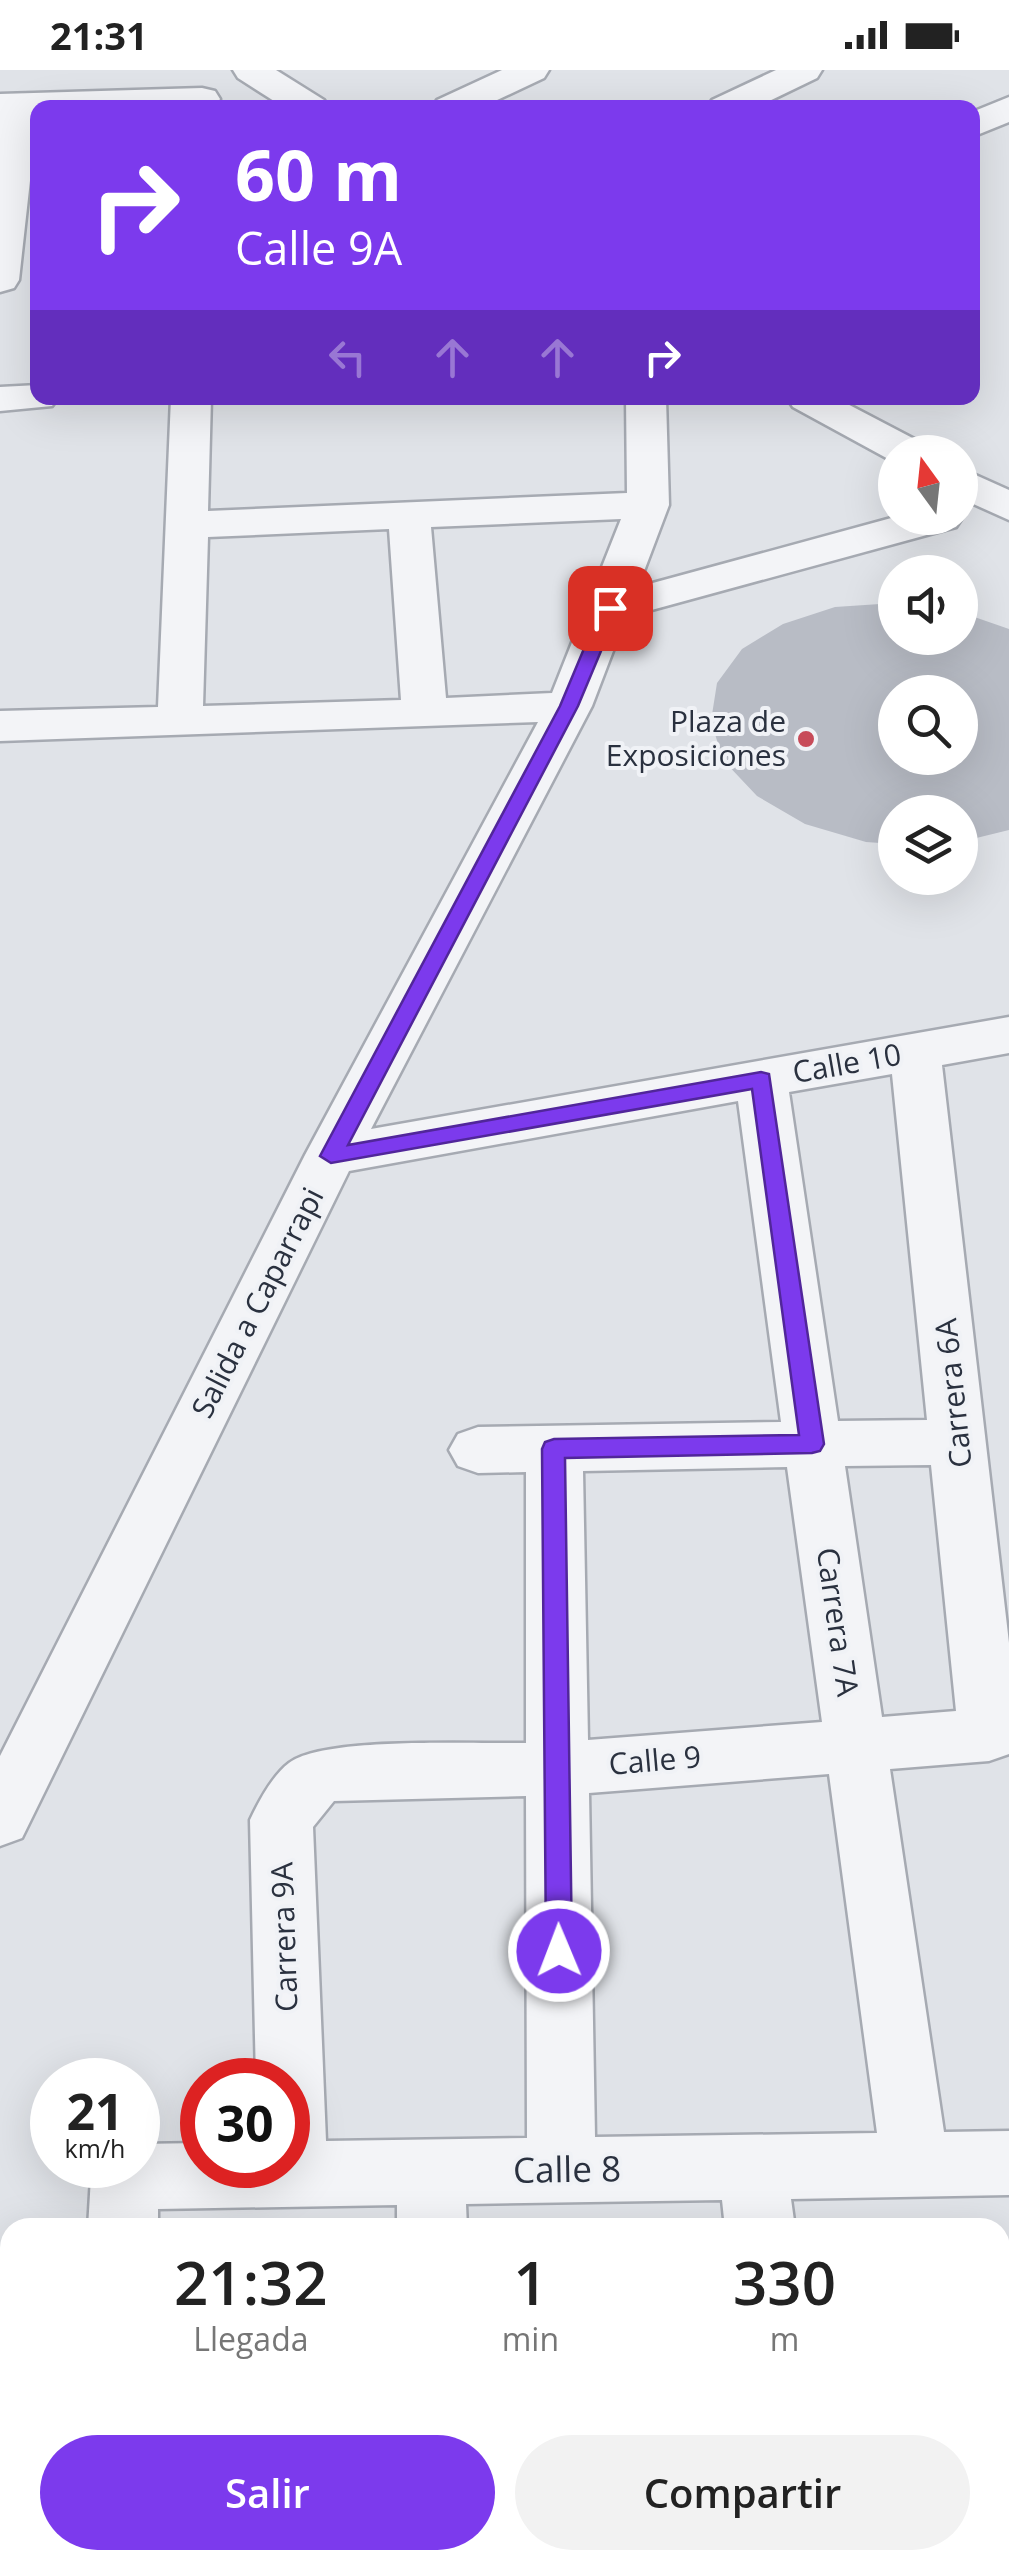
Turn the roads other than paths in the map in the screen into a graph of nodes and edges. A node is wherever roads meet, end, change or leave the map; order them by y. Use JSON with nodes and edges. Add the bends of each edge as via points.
{"nodes":[{"id":1,"x":531,"y":70,"type":"edge"},
{"id":2,"x":804,"y":70,"type":"edge"},
{"id":3,"x":264,"y":74,"type":"edge"},
{"id":4,"x":210,"y":100,"type":"edge"},
{"id":5,"x":300,"y":100,"type":"edge"},
{"id":6,"x":467,"y":100,"type":"edge"},
{"id":7,"x":742,"y":100,"type":"edge"},
{"id":8,"x":9,"y":104,"type":"edge"},
{"id":9,"x":1009,"y":108,"type":"edge"},
{"id":10,"x":980,"y":122,"type":"edge"},
{"id":11,"x":0,"y":280,"type":"edge"},
{"id":12,"x":30,"y":397,"type":"edge"},
{"id":13,"x":0,"y":398,"type":"edge"},
{"id":14,"x":191,"y":405,"type":"edge"},
{"id":15,"x":646,"y":405,"type":"edge"},
{"id":16,"x":820,"y":405,"type":"edge"},
{"id":17,"x":878,"y":436,"type":"edge"},
{"id":18,"x":648,"y":506,"type":"junction"},
{"id":19,"x":409,"y":516,"type":"junction"},
{"id":20,"x":187,"y":525,"type":"junction"},
{"id":21,"x":878,"y":535,"type":"edge"},
{"id":22,"x":610,"y":608,"type":"junction"},
{"id":23,"x":569,"y":706,"type":"junction"},
{"id":24,"x":424,"y":714,"type":"junction"},
{"id":25,"x":180,"y":720,"type":"junction"},
{"id":26,"x":0,"y":726,"type":"edge"},
{"id":27,"x":1009,"y":1035,"type":"edge"},
{"id":28,"x":915,"y":1052,"type":"junction"},
{"id":29,"x":761,"y":1080,"type":"junction"},
{"id":30,"x":331,"y":1156,"type":"junction"},
{"id":31,"x":960,"y":1442,"type":"junction"},
{"id":32,"x":812,"y":1444,"type":"junction"},
{"id":33,"x":554,"y":1449,"type":"junction"},
{"id":34,"x":478,"y":1450,"type":"dead end"},
{"id":35,"x":988,"y":1735,"type":"joint"},
{"id":36,"x":855,"y":1746,"type":"junction"},
{"id":37,"x":557,"y":1769,"type":"junction"},
{"id":38,"x":0,"y":1819,"type":"edge"},
{"id":39,"x":281,"y":1820,"type":"joint"},
{"id":40,"x":289,"y":2058,"type":"edge"},
{"id":41,"x":1009,"y":2162,"type":"edge"},
{"id":42,"x":914,"y":2164,"type":"junction"},
{"id":43,"x":561,"y":2170,"type":"junction"},
{"id":44,"x":310,"y":2178,"type":"edge"},
{"id":45,"x":212,"y":2188,"type":"edge"},
{"id":46,"x":756,"y":2197,"type":"edge"},
{"id":47,"x":431,"y":2200,"type":"edge"},
{"id":48,"x":124,"y":2202,"type":"edge"}],
"edges":[{"from":1,"to":6,"type":"street"},
{"from":2,"to":7,"type":"street"},
{"from":3,"to":4,"type":"street"},
{"from":3,"to":5,"type":"street"},
{"from":8,"to":11,"type":"street"},
{"from":9,"to":10,"type":"street"},
{"from":12,"to":13,"type":"street"},
{"from":14,"to":20,"type":"street"},
{"from":15,"to":18,"type":"street","name":"Salida a Caparrapi"},
{"from":16,"to":17,"type":"street"},
{"from":18,"to":19,"type":"street"},
{"from":18,"to":22,"type":"street","name":"Salida a Caparrapi"},
{"from":19,"to":20,"type":"street"},
{"from":19,"to":24,"type":"street"},
{"from":20,"to":25,"type":"street"},
{"from":21,"to":22,"type":"street"},
{"from":22,"to":23,"type":"street","name":"Salida a Caparrapi"},
{"from":23,"to":24,"type":"street"},
{"from":23,"to":30,"type":"street","name":"Salida a Caparrapi"},
{"from":24,"to":25,"type":"street"},
{"from":25,"to":26,"type":"street"},
{"from":27,"to":28,"type":"street","name":"Calle 10"},
{"from":28,"to":29,"type":"street","name":"Calle 10"},
{"from":28,"to":31,"type":"street","name":"Carrera 6A"},
{"from":29,"to":30,"type":"street","name":"Calle 10"},
{"from":29,"to":32,"type":"street","name":"Carrera 7A"},
{"from":30,"to":38,"type":"street","name":"Salida a Caparrapi"},
{"from":31,"to":32,"type":"street"},
{"from":31,"to":35,"type":"street","name":"Carrera 6A"},
{"from":32,"to":33,"type":"street"},
{"from":32,"to":36,"type":"street","name":"Carrera 7A"},
{"from":33,"to":34,"type":"street"},
{"from":33,"to":37,"type":"street"},
{"from":35,"to":36,"type":"street","name":"Calle 9"},
{"from":36,"to":37,"type":"street","name":"Calle 9"},
{"from":36,"to":42,"type":"street","name":"Carrera 7A"},
{"from":37,"to":39,"type":"street","name":"Calle 9","via":[[334,1774],[312,1781]]},
{"from":37,"to":43,"type":"street"},
{"from":39,"to":40,"type":"street","name":"Carrera 9A"},
{"from":41,"to":42,"type":"street","name":"Calle 8"},
{"from":42,"to":46,"type":"street","name":"Calle 8"},
{"from":43,"to":46,"type":"street","name":"Calle 8"},
{"from":43,"to":47,"type":"street","name":"Calle 8"},
{"from":44,"to":47,"type":"street","name":"Calle 8"},
{"from":45,"to":48,"type":"street","name":"Calle 8"}]}
